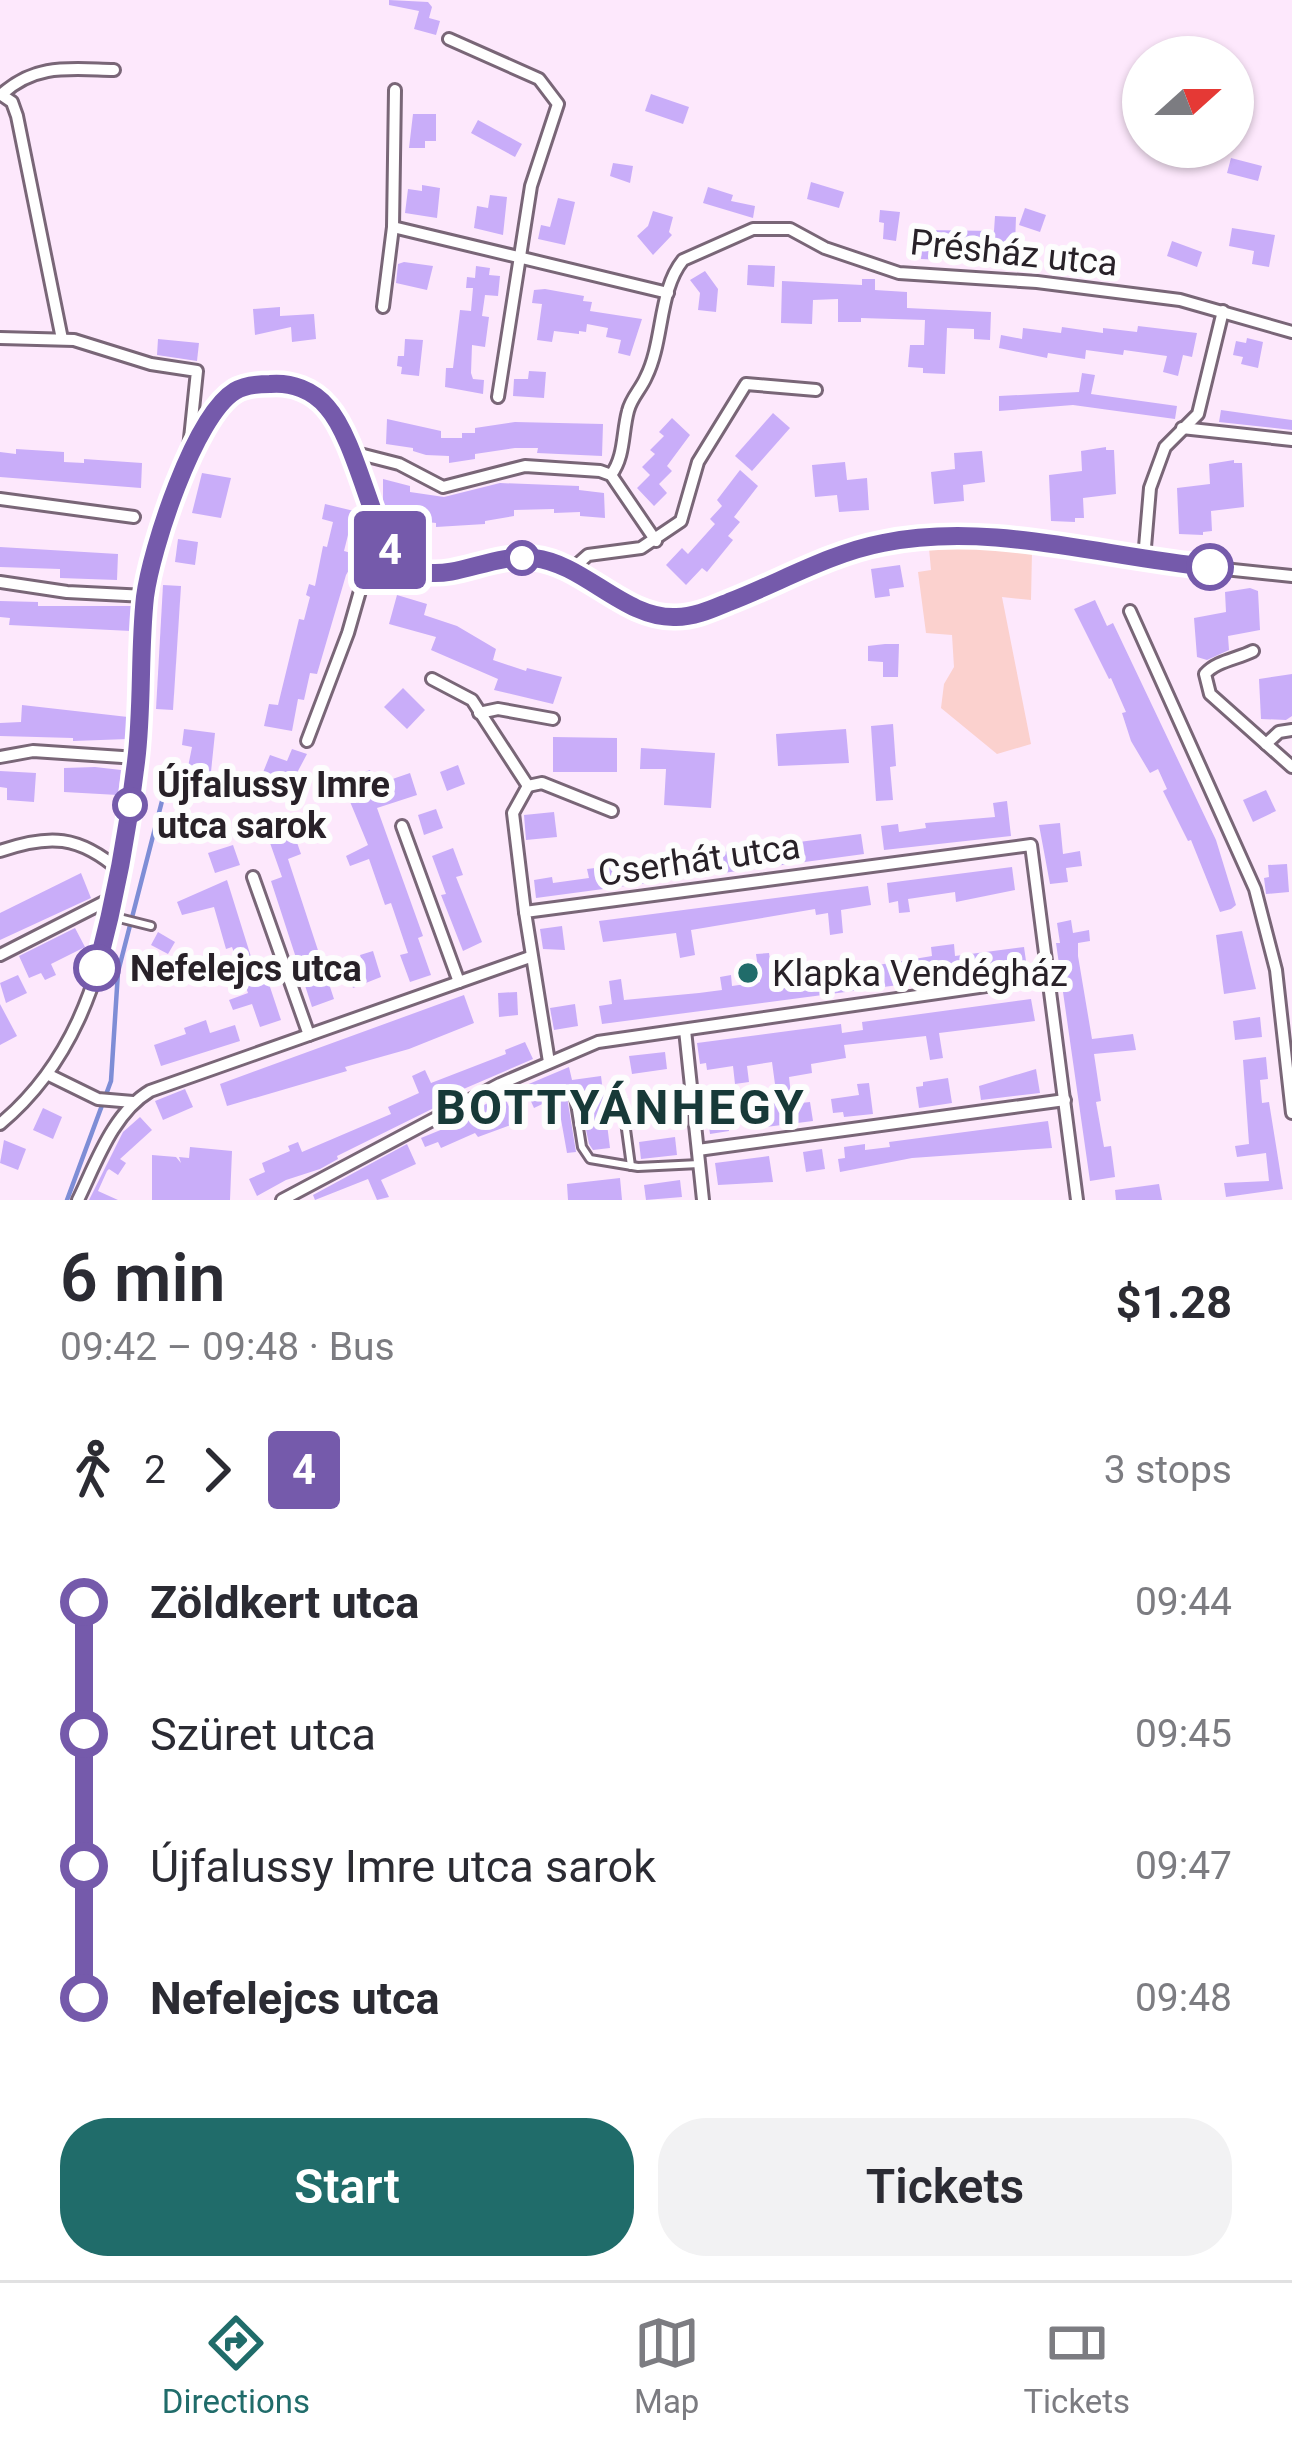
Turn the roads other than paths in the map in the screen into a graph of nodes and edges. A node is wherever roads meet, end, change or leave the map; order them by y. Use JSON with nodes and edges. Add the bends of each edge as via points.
{"nodes":[{"id":1,"x":448,"y":39,"type":"dead end"},
{"id":2,"x":114,"y":70,"type":"dead end"},
{"id":3,"x":395,"y":90,"type":"dead end"},
{"id":4,"x":1,"y":94,"type":"edge"},
{"id":5,"x":393,"y":227,"type":"junction"},
{"id":6,"x":519,"y":256,"type":"junction"},
{"id":7,"x":668,"y":293,"type":"junction"},
{"id":8,"x":383,"y":307,"type":"dead end"},
{"id":9,"x":1222,"y":310,"type":"junction"},
{"id":10,"x":1292,"y":332,"type":"edge"},
{"id":11,"x":0,"y":338,"type":"edge"},
{"id":12,"x":62,"y":338,"type":"junction"},
{"id":13,"x":816,"y":390,"type":"dead end"},
{"id":14,"x":498,"y":397,"type":"dead end"},
{"id":15,"x":1182,"y":428,"type":"junction"},
{"id":16,"x":1292,"y":440,"type":"edge"},
{"id":17,"x":348,"y":451,"type":"junction"},
{"id":18,"x":189,"y":457,"type":"junction"},
{"id":19,"x":611,"y":475,"type":"junction"},
{"id":20,"x":0,"y":499,"type":"edge"},
{"id":21,"x":134,"y":517,"type":"dead end"},
{"id":22,"x":385,"y":541,"type":"junction"},
{"id":23,"x":656,"y":541,"type":"junction"},
{"id":24,"x":1144,"y":559,"type":"junction"},
{"id":25,"x":571,"y":570,"type":"junction"},
{"id":26,"x":1292,"y":576,"type":"edge"},
{"id":27,"x":0,"y":582,"type":"edge"},
{"id":28,"x":146,"y":596,"type":"junction"},
{"id":29,"x":1130,"y":611,"type":"dead end"},
{"id":30,"x":1253,"y":651,"type":"dead end"},
{"id":31,"x":432,"y":679,"type":"dead end"},
{"id":32,"x":479,"y":712,"type":"junction"},
{"id":33,"x":554,"y":719,"type":"dead end"},
{"id":34,"x":1292,"y":730,"type":"edge"},
{"id":35,"x":307,"y":741,"type":"dead end"},
{"id":36,"x":1266,"y":745,"type":"junction"},
{"id":37,"x":0,"y":757,"type":"edge"},
{"id":38,"x":137,"y":758,"type":"junction"},
{"id":39,"x":1292,"y":767,"type":"edge"},
{"id":40,"x":528,"y":786,"type":"junction"},
{"id":41,"x":612,"y":811,"type":"dead end"},
{"id":42,"x":402,"y":826,"type":"dead end"},
{"id":43,"x":0,"y":851,"type":"edge"},
{"id":44,"x":120,"y":871,"type":"junction"},
{"id":45,"x":253,"y":877,"type":"dead end"},
{"id":46,"x":116,"y":896,"type":"junction"},
{"id":47,"x":525,"y":912,"type":"junction"},
{"id":48,"x":111,"y":916,"type":"junction"},
{"id":49,"x":151,"y":926,"type":"dead end"},
{"id":50,"x":0,"y":955,"type":"edge"},
{"id":51,"x":530,"y":957,"type":"junction"},
{"id":52,"x":1292,"y":968,"type":"edge"},
{"id":53,"x":1276,"y":970,"type":"junction"},
{"id":54,"x":1049,"y":977,"type":"junction"},
{"id":55,"x":459,"y":982,"type":"junction"},
{"id":56,"x":685,"y":1030,"type":"junction"},
{"id":57,"x":309,"y":1035,"type":"junction"},
{"id":58,"x":549,"y":1062,"type":"junction"},
{"id":59,"x":49,"y":1076,"type":"junction"},
{"id":60,"x":574,"y":1096,"type":"dead end"},
{"id":61,"x":622,"y":1100,"type":"dead end"},
{"id":62,"x":1064,"y":1100,"type":"junction"},
{"id":63,"x":133,"y":1102,"type":"junction"},
{"id":64,"x":1292,"y":1113,"type":"edge"},
{"id":65,"x":0,"y":1124,"type":"edge"},
{"id":66,"x":698,"y":1150,"type":"junction"},
{"id":67,"x":700,"y":1164,"type":"junction"},
{"id":68,"x":631,"y":1166,"type":"junction"},
{"id":69,"x":79,"y":1200,"type":"edge"},
{"id":70,"x":282,"y":1200,"type":"edge"},
{"id":71,"x":703,"y":1200,"type":"edge"},
{"id":72,"x":1077,"y":1200,"type":"edge"}],
"edges":[{"from":1,"to":6,"type":"street","via":[[539,79],[558,104]]},
{"from":2,"to":4,"type":"street","via":[[22,76]]},
{"from":3,"to":5,"type":"street"},
{"from":4,"to":12,"type":"street","via":[[17,116]]},
{"from":5,"to":6,"type":"street"},
{"from":5,"to":8,"type":"street"},
{"from":6,"to":7,"type":"street"},
{"from":6,"to":14,"type":"street"},
{"from":7,"to":9,"type":"street","name":"Présház utca","via":[[683,260],[753,229],[790,229],[899,273],[1081,287]]},
{"from":7,"to":19,"type":"street","name":"Présház utca"},
{"from":9,"to":10,"type":"street","name":"Présház utca"},
{"from":9,"to":15,"type":"street","via":[[1203,400]]},
{"from":11,"to":12,"type":"street"},
{"from":12,"to":18,"type":"street","via":[[197,371]]},
{"from":13,"to":23,"type":"street","via":[[746,384],[698,462],[681,521]]},
{"from":15,"to":16,"type":"street"},
{"from":15,"to":24,"type":"street","via":[[1165,447],[1150,488]]},
{"from":17,"to":18,"type":"street","via":[[328,407],[285,383],[233,392],[206,421]]},
{"from":17,"to":19,"type":"street","via":[[443,487],[525,466]]},
{"from":17,"to":22,"type":"street"},
{"from":18,"to":28,"type":"street"},
{"from":19,"to":23,"type":"street"},
{"from":20,"to":21,"type":"street"},
{"from":22,"to":25,"type":"street","via":[[394,557],[427,573],[532,557]]},
{"from":22,"to":35,"type":"street","via":[[372,548]]},
{"from":23,"to":25,"type":"street","via":[[588,555]]},
{"from":24,"to":25,"type":"street","via":[[931,535],[878,543],[670,618]]},
{"from":24,"to":26,"type":"street"},
{"from":27,"to":28,"type":"street"},
{"from":28,"to":38,"type":"street"},
{"from":29,"to":53,"type":"street","via":[[1255,889]]},
{"from":30,"to":36,"type":"street","via":[[1205,674],[1210,694]]},
{"from":31,"to":32,"type":"street"},
{"from":32,"to":33,"type":"street"},
{"from":32,"to":40,"type":"street"},
{"from":34,"to":36,"type":"street"},
{"from":36,"to":39,"type":"street"},
{"from":37,"to":38,"type":"street","via":[[33,751]]},
{"from":38,"to":44,"type":"street"},
{"from":40,"to":41,"type":"street","via":[[542,783]]},
{"from":40,"to":47,"type":"street","via":[[513,813]]},
{"from":42,"to":55,"type":"street"},
{"from":43,"to":44,"type":"street","via":[[51,838],[84,847]]},
{"from":44,"to":46,"type":"street"},
{"from":45,"to":57,"type":"street"},
{"from":46,"to":48,"type":"street"},
{"from":46,"to":50,"type":"street"},
{"from":47,"to":51,"type":"street"},
{"from":47,"to":54,"type":"street","name":"Cserhát utca","via":[[1031,845]]},
{"from":48,"to":49,"type":"lane"},
{"from":48,"to":59,"type":"street","via":[[70,1043]]},
{"from":51,"to":55,"type":"street"},
{"from":51,"to":58,"type":"street"},
{"from":52,"to":53,"type":"street"},
{"from":53,"to":64,"type":"street"},
{"from":54,"to":56,"type":"street"},
{"from":54,"to":62,"type":"street"},
{"from":55,"to":57,"type":"street"},
{"from":56,"to":58,"type":"street","via":[[598,1042]]},
{"from":56,"to":66,"type":"street"},
{"from":57,"to":63,"type":"street"},
{"from":58,"to":70,"type":"street"},
{"from":59,"to":63,"type":"street","via":[[105,1101]]},
{"from":59,"to":65,"type":"street"},
{"from":60,"to":68,"type":"lane","via":[[590,1159]]},
{"from":61,"to":68,"type":"lane"},
{"from":62,"to":66,"type":"street"},
{"from":62,"to":72,"type":"street"},
{"from":63,"to":69,"type":"street"},
{"from":66,"to":67,"type":"street"},
{"from":67,"to":68,"type":"lane"},
{"from":67,"to":71,"type":"street"}]}
